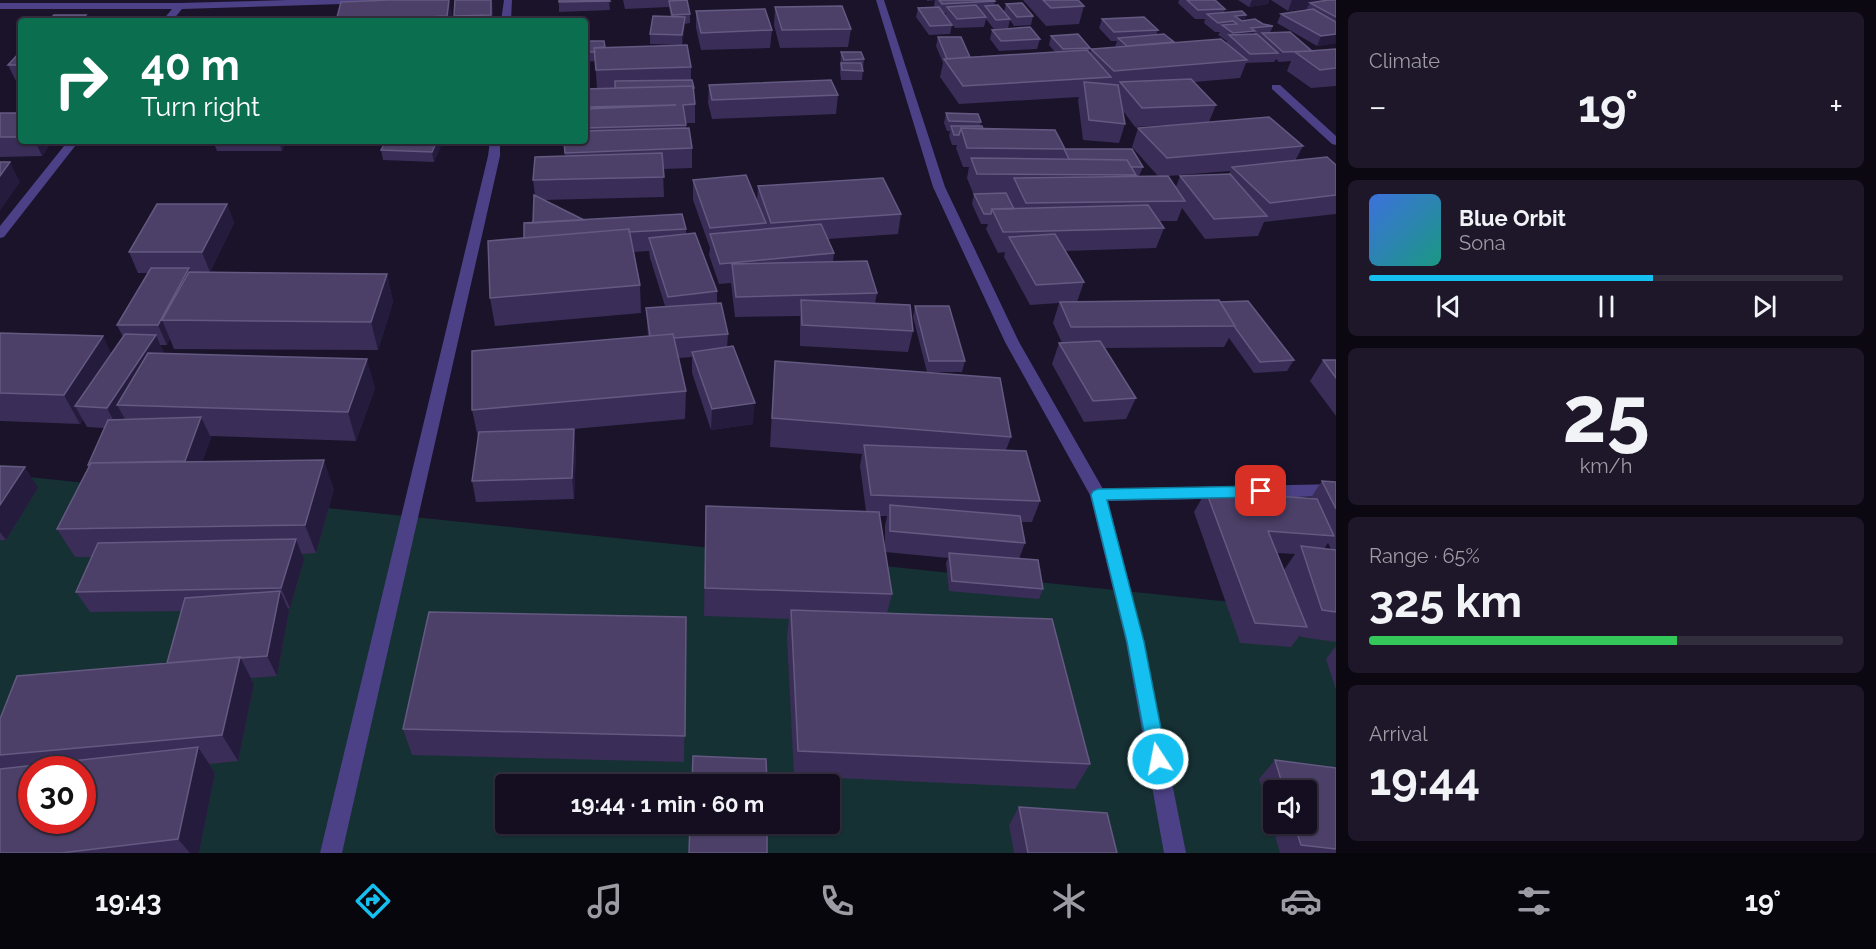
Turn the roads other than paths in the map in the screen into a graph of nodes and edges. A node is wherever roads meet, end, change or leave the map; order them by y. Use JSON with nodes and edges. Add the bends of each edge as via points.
{"nodes":[{"id":1,"x":374,"y":0,"type":"edge"},
{"id":2,"x":508,"y":0,"type":"edge"},
{"id":3,"x":880,"y":0,"type":"edge"},
{"id":4,"x":17,"y":3,"type":"edge"},
{"id":5,"x":0,"y":6,"type":"edge"},
{"id":6,"x":179,"y":6,"type":"junction"},
{"id":7,"x":169,"y":18,"type":"edge"},
{"id":8,"x":506,"y":18,"type":"edge"},
{"id":9,"x":1276,"y":87,"type":"dead end"},
{"id":10,"x":1336,"y":142,"type":"edge"},
{"id":11,"x":72,"y":144,"type":"edge"},
{"id":12,"x":495,"y":144,"type":"edge"},
{"id":13,"x":0,"y":234,"type":"edge"},
{"id":14,"x":1336,"y":490,"type":"edge"},
{"id":15,"x":1098,"y":495,"type":"junction"},
{"id":16,"x":331,"y":853,"type":"edge"},
{"id":17,"x":1175,"y":853,"type":"edge"}],
"edges":[{"from":1,"to":6,"type":"street"},
{"from":2,"to":8,"type":"street"},
{"from":3,"to":15,"type":"street","via":[[939,187],[1012,342]]},
{"from":4,"to":5,"type":"street"},
{"from":4,"to":6,"type":"street"},
{"from":6,"to":7,"type":"street"},
{"from":9,"to":10,"type":"street"},
{"from":11,"to":13,"type":"street"},
{"from":12,"to":16,"type":"street"},
{"from":14,"to":15,"type":"street"},
{"from":15,"to":17,"type":"street","via":[[1135,642]]}]}
